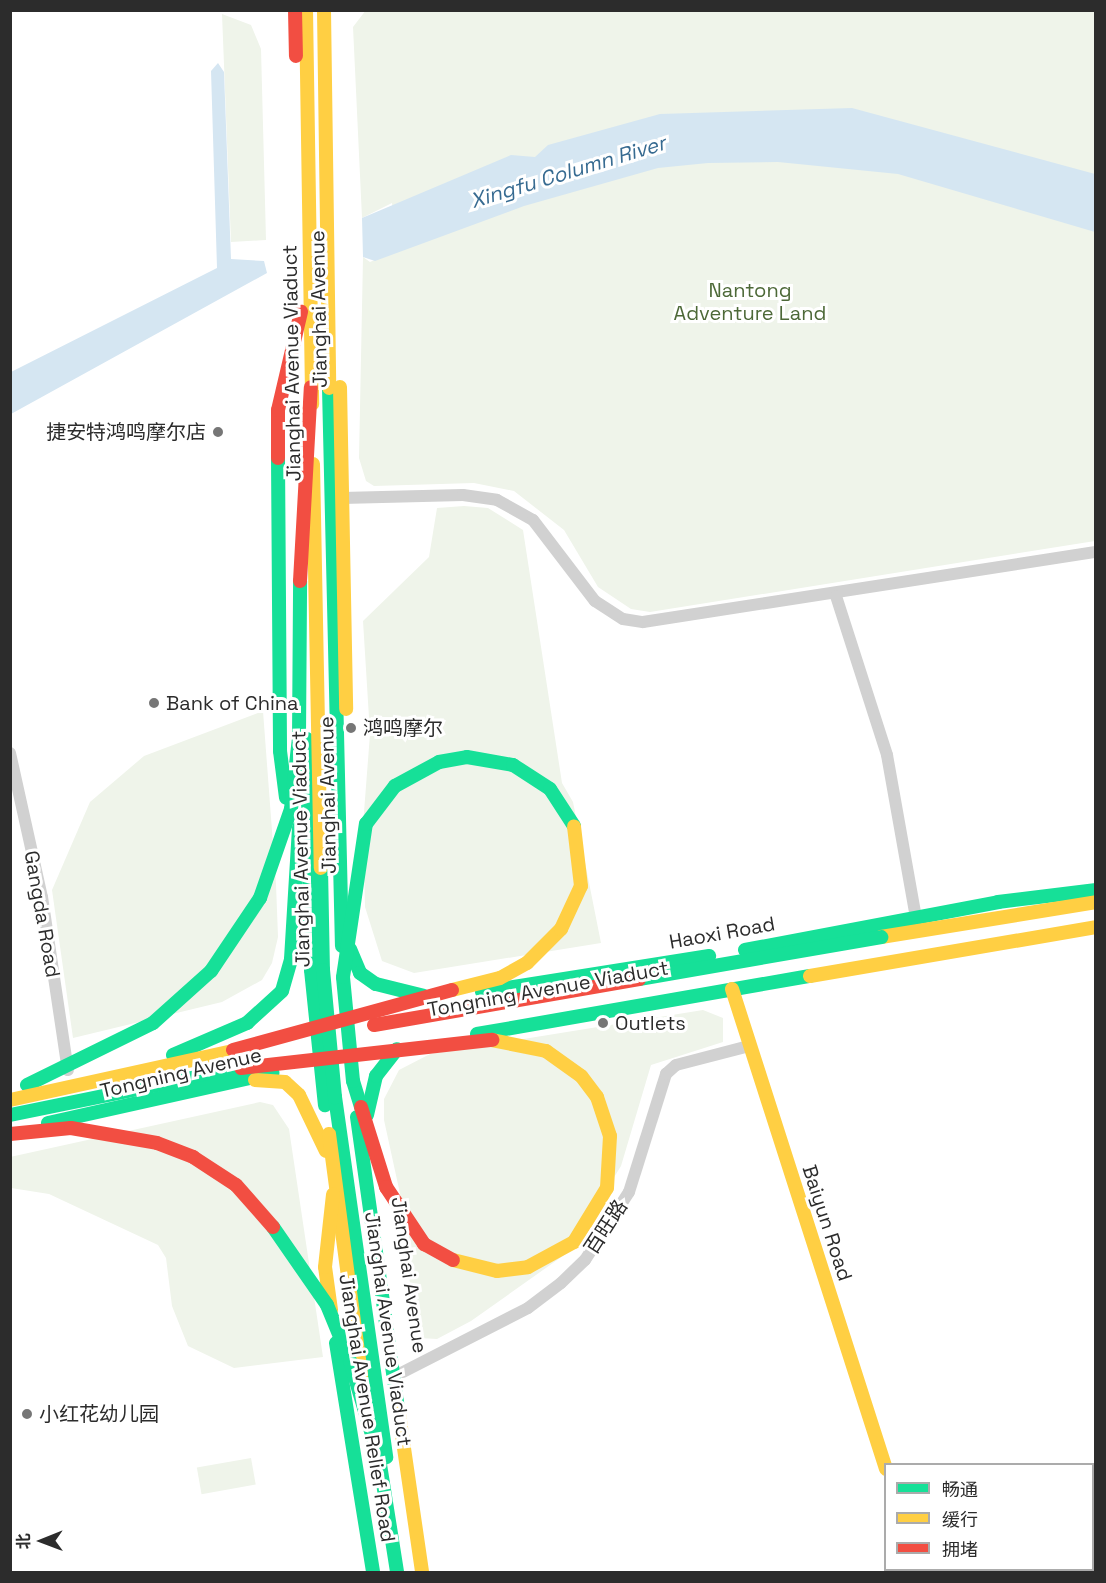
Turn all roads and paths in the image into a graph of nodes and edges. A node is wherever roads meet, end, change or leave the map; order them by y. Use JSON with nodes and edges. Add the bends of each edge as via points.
{"nodes":[{"id":1,"x":295,"y":10,"type":"edge"},
{"id":2,"x":306,"y":10,"type":"edge"},
{"id":3,"x":324,"y":10,"type":"edge"},
{"id":4,"x":333,"y":10,"type":"edge"},
{"id":5,"x":301,"y":312,"type":"junction"},
{"id":6,"x":311,"y":387,"type":"junction"},
{"id":7,"x":342,"y":498,"type":"junction"},
{"id":8,"x":1095,"y":552,"type":"edge"},
{"id":9,"x":836,"y":596,"type":"junction"},
{"id":10,"x":10,"y":753,"type":"edge"},
{"id":11,"x":308,"y":764,"type":"junction"},
{"id":12,"x":294,"y":860,"type":"junction"},
{"id":13,"x":310,"y":889,"type":"junction"},
{"id":14,"x":1095,"y":890,"type":"edge"},
{"id":15,"x":1095,"y":902,"type":"edge"},
{"id":16,"x":1095,"y":916,"type":"edge"},
{"id":17,"x":916,"y":917,"type":"junction"},
{"id":18,"x":1095,"y":927,"type":"edge"},
{"id":19,"x":350,"y":949,"type":"junction"},
{"id":20,"x":343,"y":977,"type":"junction"},
{"id":21,"x":732,"y":989,"type":"junction"},
{"id":22,"x":447,"y":998,"type":"junction"},
{"id":23,"x":354,"y":1015,"type":"junction"},
{"id":24,"x":315,"y":1023,"type":"junction"},
{"id":25,"x":749,"y":1046,"type":"junction"},
{"id":26,"x":397,"y":1048,"type":"junction"},
{"id":27,"x":233,"y":1050,"type":"junction"},
{"id":28,"x":173,"y":1055,"type":"junction"},
{"id":29,"x":360,"y":1055,"type":"junction"},
{"id":30,"x":320,"y":1063,"type":"junction"},
{"id":31,"x":241,"y":1068,"type":"junction"},
{"id":32,"x":69,"y":1076,"type":"junction"},
{"id":33,"x":353,"y":1081,"type":"junction"},
{"id":34,"x":235,"y":1082,"type":"junction"},
{"id":35,"x":10,"y":1088,"type":"edge"},
{"id":36,"x":10,"y":1100,"type":"edge"},
{"id":37,"x":10,"y":1115,"type":"edge"},
{"id":38,"x":367,"y":1115,"type":"junction"},
{"id":39,"x":10,"y":1132,"type":"edge"},
{"id":40,"x":335,"y":1178,"type":"junction"},
{"id":41,"x":403,"y":1372,"type":"junction"},
{"id":42,"x":884,"y":1466,"type":"edge"},
{"id":43,"x":373,"y":1572,"type":"edge"},
{"id":44,"x":391,"y":1572,"type":"edge"},
{"id":45,"x":397,"y":1572,"type":"edge"},
{"id":46,"x":404,"y":1572,"type":"edge"},
{"id":47,"x":422,"y":1572,"type":"edge"},
{"id":48,"x":433,"y":1572,"type":"edge"}],
"edges":[{"from":1,"to":5,"type":"main road","name":"Jianghai Avenue"},
{"from":2,"to":6,"type":"main road","name":"Jianghai Avenue Viaduct"},
{"from":3,"to":20,"type":"main road","name":"Jianghai Avenue Viaduct","bridge":true,"via":[[331,573]]},
{"from":4,"to":7,"type":"main road","name":"Jianghai Avenue"},
{"from":5,"to":11,"type":"main road","name":"Jianghai Avenue"},
{"from":5,"to":12,"type":"main road","via":[[278,410],[280,751]]},
{"from":6,"to":35,"type":"main road","bridge":true,"via":[[301,503],[299,738],[291,809],[260,898],[211,971],[153,1023],[71,1067]]},
{"from":6,"to":46,"type":"main road","name":"Jianghai Avenue Viaduct","bridge":true,"via":[[323,970],[335,1096]]},
{"from":7,"to":9,"type":"street","via":[[464,495],[519,509],[549,538],[595,601],[623,619],[673,621]]},
{"from":7,"to":19,"type":"main road","name":"Jianghai Avenue"},
{"from":8,"to":9,"type":"street"},
{"from":9,"to":17,"type":"street","via":[[886,754]]},
{"from":10,"to":32,"type":"street","name":"Gangda Road","via":[[42,897]]},
{"from":11,"to":12,"type":"main road"},
{"from":11,"to":13,"type":"main road","name":"Jianghai Avenue"},
{"from":12,"to":13,"type":"main road"},
{"from":12,"to":28,"type":"main road","via":[[291,958],[282,991],[247,1023]]},
{"from":13,"to":24,"type":"main road","name":"Jianghai Avenue"},
{"from":14,"to":17,"type":"main road","name":"Haoxi Road"},
{"from":15,"to":27,"type":"main road","name":"Tongning Avenue Viaduct","bridge":true},
{"from":16,"to":31,"type":"main road","name":"Tongning Avenue Viaduct","bridge":true,"via":[[487,1018]]},
{"from":17,"to":22,"type":"main road","name":"Haoxi Road"},
{"from":18,"to":21,"type":"main road"},
{"from":19,"to":22,"type":"main road","via":[[360,973],[376,984],[409,994]]},
{"from":19,"to":23,"type":"main road","name":"Jianghai Avenue"},
{"from":20,"to":27,"type":"main road","bridge":true,"via":[[366,824],[394,786],[439,762],[467,757],[513,765],[550,789],[574,827],[581,886],[561,929],[527,963],[500,978]]},
{"from":20,"to":33,"type":"main road","name":"Jianghai Avenue Viaduct","bridge":true},
{"from":21,"to":25,"type":"main road","name":"Baiyun Road"},
{"from":21,"to":26,"type":"main road"},
{"from":22,"to":23,"type":"main road","name":"Haoxi Road"},
{"from":23,"to":24,"type":"main road","name":"Tongning Avenue"},
{"from":23,"to":29,"type":"main road","name":"Jianghai Avenue"},
{"from":24,"to":28,"type":"main road","name":"Tongning Avenue"},
{"from":24,"to":30,"type":"main road","name":"Jianghai Avenue"},
{"from":25,"to":41,"type":"street","name":"百旺路","via":[[676,1065],[666,1074],[629,1192],[585,1260],[561,1283],[528,1308]]},
{"from":25,"to":42,"type":"main road","name":"Baiyun Road"},
{"from":26,"to":29,"type":"main road"},
{"from":26,"to":38,"type":"main road","via":[[376,1076]]},
{"from":27,"to":36,"type":"main road","name":"Tongning Avenue Viaduct","bridge":true},
{"from":28,"to":32,"type":"main road","name":"Tongning Avenue"},
{"from":29,"to":30,"type":"main road","name":"Tongning Avenue"},
{"from":29,"to":38,"type":"main road","name":"Jianghai Avenue"},
{"from":30,"to":34,"type":"main road","name":"Tongning Avenue"},
{"from":30,"to":40,"type":"main road","name":"Jianghai Avenue"},
{"from":31,"to":33,"type":"main road","bridge":true,"via":[[492,1040],[546,1051],[582,1076],[605,1117],[611,1151],[600,1207],[574,1242],[541,1263],[497,1270],[457,1263],[424,1244],[386,1187]]},
{"from":31,"to":37,"type":"main road","name":"Tongning Avenue Viaduct"},
{"from":32,"to":35,"type":"main road","name":"Tongning Avenue"},
{"from":33,"to":47,"type":"main road","name":"Jianghai Avenue Viaduct","bridge":true},
{"from":34,"to":39,"type":"main road","name":"Tongning Avenue"},
{"from":34,"to":40,"type":"main road","via":[[285,1082],[299,1095]]},
{"from":38,"to":41,"type":"main road","name":"Jianghai Avenue"},
{"from":39,"to":45,"type":"main road","bridge":true,"via":[[71,1128],[157,1143],[193,1157],[236,1185],[265,1215],[315,1284],[350,1361],[379,1458]]},
{"from":40,"to":43,"type":"main road","name":"Jianghai Avenue Relief Road","via":[[325,1267]]},
{"from":40,"to":44,"type":"main road","name":"Jianghai Avenue"},
{"from":41,"to":48,"type":"main road","name":"Jianghai Avenue"}]}
